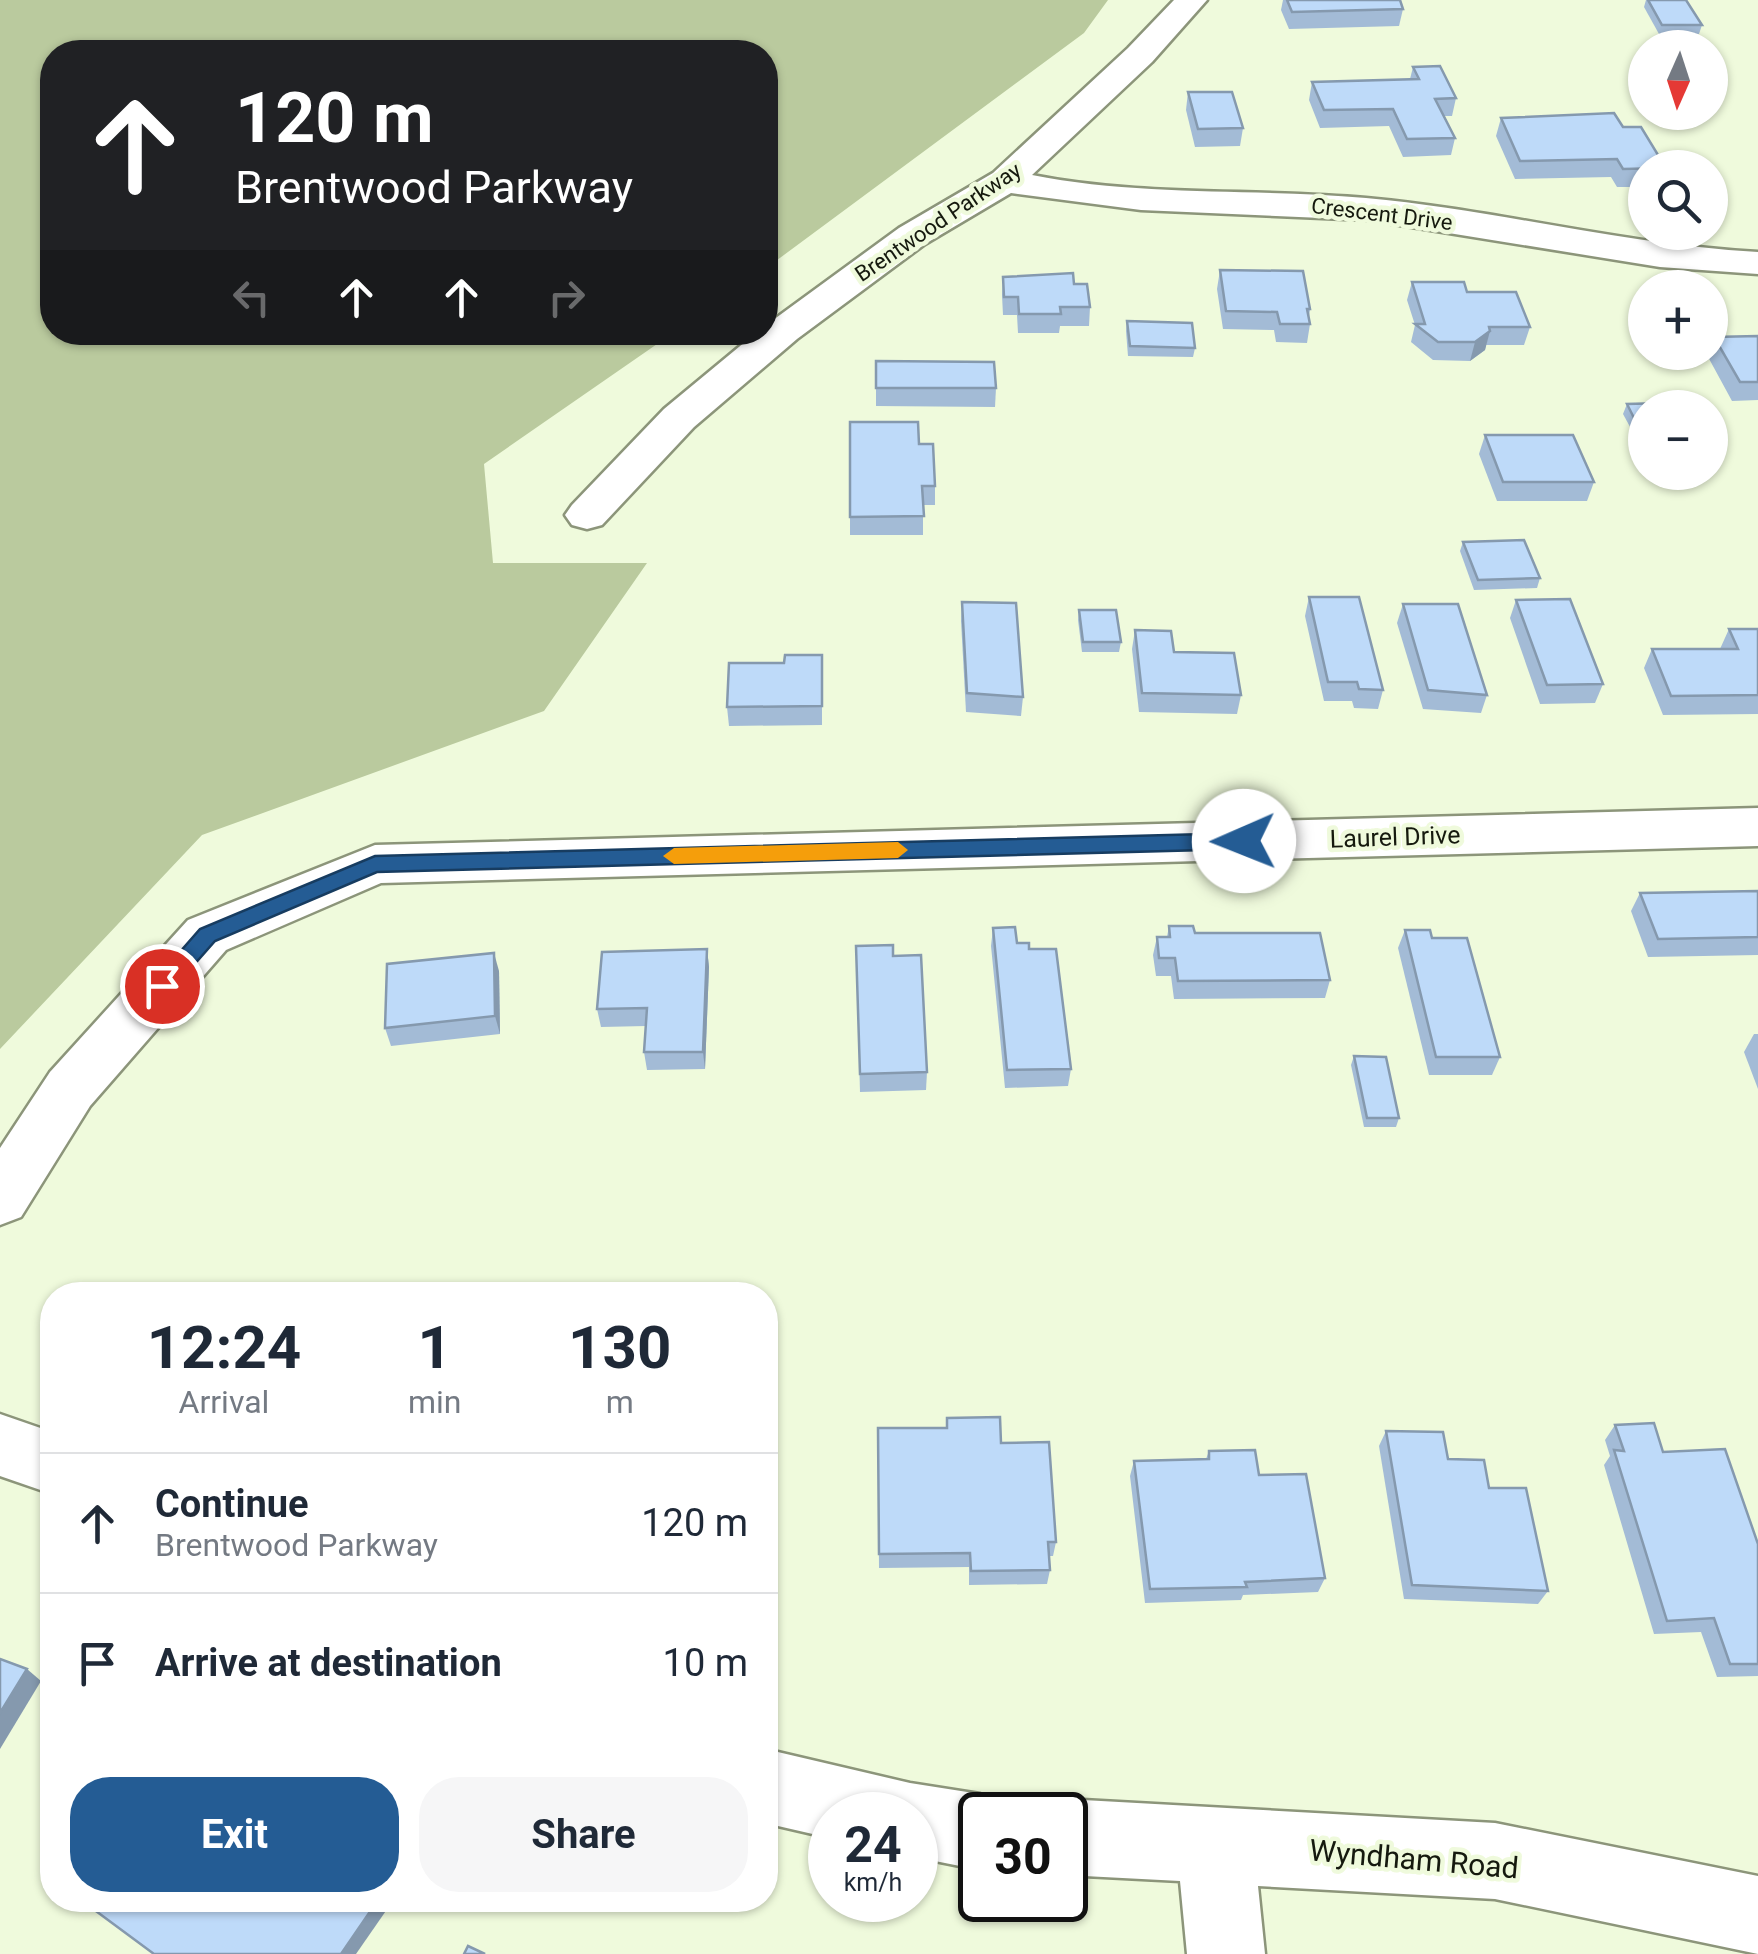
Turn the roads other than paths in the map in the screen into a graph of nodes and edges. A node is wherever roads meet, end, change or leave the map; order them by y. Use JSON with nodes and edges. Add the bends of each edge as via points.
{"nodes":[{"id":1,"x":1191,"y":0,"type":"edge"},
{"id":2,"x":1006,"y":181,"type":"junction"},
{"id":3,"x":1758,"y":263,"type":"edge"},
{"id":4,"x":778,"y":334,"type":"edge"},
{"id":5,"x":765,"y":345,"type":"edge"},
{"id":6,"x":588,"y":515,"type":"dead end"},
{"id":7,"x":1758,"y":827,"type":"edge"},
{"id":8,"x":0,"y":1199,"type":"edge"},
{"id":9,"x":0,"y":1445,"type":"edge"},
{"id":10,"x":40,"y":1458,"type":"edge"},
{"id":11,"x":778,"y":1789,"type":"edge"},
{"id":12,"x":808,"y":1796,"type":"edge"},
{"id":13,"x":1088,"y":1838,"type":"edge"},
{"id":14,"x":1215,"y":1845,"type":"junction"},
{"id":15,"x":1758,"y":1915,"type":"edge"},
{"id":16,"x":1226,"y":1954,"type":"edge"}],
"edges":[{"from":1,"to":2,"type":"street","name":"Brentwood Parkway"},
{"from":2,"to":3,"type":"street","name":"Crescent Drive","via":[[1115,200],[1371,209],[1649,253]]},
{"from":2,"to":4,"type":"street","name":"Brentwood Parkway","via":[[912,236]]},
{"from":5,"to":6,"type":"street","name":"Brentwood Parkway","via":[[679,418]]},
{"from":7,"to":8,"type":"street","name":"Laurel Drive","via":[[375,864],[208,935],[70,1088]]},
{"from":9,"to":10,"type":"street"},
{"from":11,"to":12,"type":"street"},
{"from":13,"to":14,"type":"street","name":"Wyndham Road"},
{"from":14,"to":15,"type":"street","name":"Wyndham Road","via":[[1495,1861]]},
{"from":14,"to":16,"type":"street"}]}
